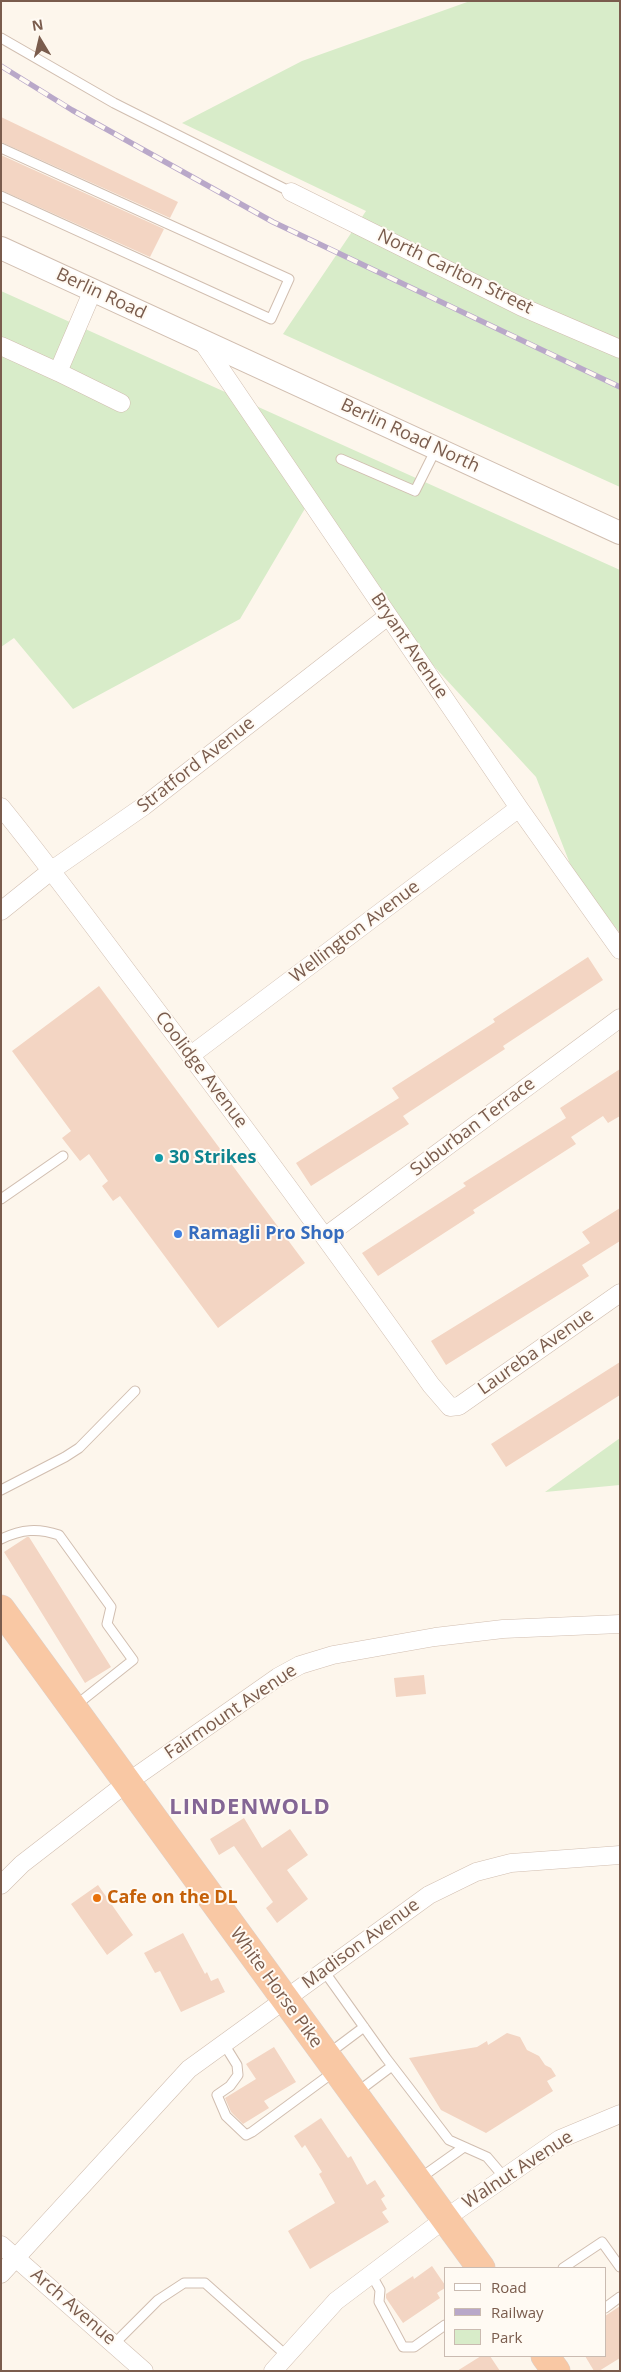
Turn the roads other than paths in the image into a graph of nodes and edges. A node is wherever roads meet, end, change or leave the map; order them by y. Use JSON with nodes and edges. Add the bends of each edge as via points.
{"nodes":[{"id":1,"x":1,"y":38,"type":"edge"},
{"id":2,"x":1,"y":148,"type":"edge"},
{"id":3,"x":292,"y":192,"type":"joint"},
{"id":4,"x":1,"y":196,"type":"edge"},
{"id":5,"x":1,"y":248,"type":"edge"},
{"id":6,"x":93,"y":290,"type":"junction"},
{"id":7,"x":201,"y":340,"type":"junction"},
{"id":8,"x":1,"y":346,"type":"edge"},
{"id":9,"x":620,"y":349,"type":"edge"},
{"id":10,"x":58,"y":372,"type":"junction"},
{"id":11,"x":121,"y":403,"type":"dead end"},
{"id":12,"x":436,"y":448,"type":"junction"},
{"id":13,"x":341,"y":459,"type":"dead end"},
{"id":14,"x":620,"y":533,"type":"edge"},
{"id":15,"x":388,"y":616,"type":"junction"},
{"id":16,"x":1,"y":807,"type":"edge"},
{"id":17,"x":519,"y":808,"type":"junction"},
{"id":18,"x":52,"y":870,"type":"junction"},
{"id":19,"x":1,"y":911,"type":"edge"},
{"id":20,"x":620,"y":950,"type":"edge"},
{"id":21,"x":620,"y":1018,"type":"edge"},
{"id":22,"x":191,"y":1055,"type":"junction"},
{"id":23,"x":63,"y":1156,"type":"dead end"},
{"id":24,"x":1,"y":1199,"type":"edge"},
{"id":25,"x":326,"y":1236,"type":"junction"},
{"id":26,"x":620,"y":1294,"type":"edge"},
{"id":27,"x":135,"y":1391,"type":"dead end"},
{"id":28,"x":450,"y":1407,"type":"joint"},
{"id":29,"x":1,"y":1490,"type":"edge"},
{"id":30,"x":1,"y":1539,"type":"edge"},
{"id":31,"x":1,"y":1609,"type":"edge"},
{"id":32,"x":620,"y":1624,"type":"edge"},
{"id":33,"x":73,"y":1707,"type":"junction"},
{"id":34,"x":128,"y":1782,"type":"junction"},
{"id":35,"x":620,"y":1855,"type":"edge"},
{"id":36,"x":1,"y":1885,"type":"edge"},
{"id":37,"x":324,"y":1971,"type":"junction"},
{"id":38,"x":284,"y":2000,"type":"junction"},
{"id":39,"x":364,"y":2028,"type":"junction"},
{"id":40,"x":224,"y":2044,"type":"junction"},
{"id":41,"x":331,"y":2063,"type":"junction"},
{"id":42,"x":392,"y":2066,"type":"junction"},
{"id":43,"x":354,"y":2094,"type":"junction"},
{"id":44,"x":620,"y":2114,"type":"edge"},
{"id":45,"x":464,"y":2147,"type":"junction"},
{"id":46,"x":504,"y":2177,"type":"junction"},
{"id":47,"x":417,"y":2180,"type":"junction"},
{"id":48,"x":446,"y":2218,"type":"junction"},
{"id":49,"x":1,"y":2245,"type":"edge"},
{"id":50,"x":16,"y":2258,"type":"junction"},
{"id":51,"x":480,"y":2267,"type":"edge"},
{"id":52,"x":564,"y":2267,"type":"edge"},
{"id":53,"x":620,"y":2267,"type":"edge"},
{"id":54,"x":1,"y":2274,"type":"edge"},
{"id":55,"x":371,"y":2274,"type":"junction"},
{"id":56,"x":620,"y":2297,"type":"edge"},
{"id":57,"x":606,"y":2307,"type":"edge"},
{"id":58,"x":444,"y":2326,"type":"edge"},
{"id":59,"x":114,"y":2344,"type":"junction"},
{"id":60,"x":287,"y":2356,"type":"junction"},
{"id":61,"x":546,"y":2357,"type":"edge"},
{"id":62,"x":144,"y":2371,"type":"edge"},
{"id":63,"x":273,"y":2371,"type":"edge"},
{"id":64,"x":556,"y":2371,"type":"edge"}],
"edges":[{"from":1,"to":3,"type":"lane","via":[[114,103]]},
{"from":2,"to":4,"type":"lane","via":[[289,279],[271,319]]},
{"from":3,"to":9,"type":"street","name":"North Carlton Street","via":[[522,307]]},
{"from":5,"to":6,"type":"street","name":"Berlin Road"},
{"from":6,"to":7,"type":"street","name":"Berlin Road"},
{"from":6,"to":10,"type":"street"},
{"from":7,"to":12,"type":"street","name":"Berlin Road North"},
{"from":7,"to":15,"type":"street","name":"Bryant Avenue"},
{"from":8,"to":10,"type":"street"},
{"from":10,"to":11,"type":"street"},
{"from":12,"to":13,"type":"lane","via":[[415,491]]},
{"from":12,"to":14,"type":"street","name":"Berlin Road North"},
{"from":15,"to":17,"type":"street","name":"Bryant Avenue"},
{"from":15,"to":18,"type":"street","name":"Stratford Avenue","via":[[144,806]]},
{"from":16,"to":18,"type":"street","name":"Coolidge Avenue"},
{"from":17,"to":20,"type":"street","name":"Bryant Avenue"},
{"from":17,"to":22,"type":"street","name":"Wellington Avenue"},
{"from":18,"to":19,"type":"street","name":"Stratford Avenue"},
{"from":18,"to":22,"type":"street","name":"Coolidge Avenue"},
{"from":21,"to":25,"type":"street","name":"Suburban Terrace"},
{"from":22,"to":25,"type":"street","name":"Coolidge Avenue"},
{"from":23,"to":24,"type":"lane"},
{"from":25,"to":28,"type":"street","name":"Coolidge Avenue","via":[[431,1386]]},
{"from":26,"to":28,"type":"street","name":"Laureba Avenue","via":[[459,1406]]},
{"from":27,"to":29,"type":"lane","via":[[79,1448]]},
{"from":30,"to":33,"type":"lane","via":[[32,1529],[59,1535],[111,1607],[107,1624],[133,1660]]},
{"from":31,"to":33,"type":"highway","name":"White Horse Pike"},
{"from":32,"to":34,"type":"street","name":"Fairmount Avenue","via":[[503,1629],[435,1637],[334,1655],[300,1665]]},
{"from":33,"to":34,"type":"highway","name":"White Horse Pike"},
{"from":34,"to":36,"type":"street","name":"Fairmount Avenue","via":[[22,1864]]},
{"from":34,"to":38,"type":"highway","name":"White Horse Pike"},
{"from":35,"to":37,"type":"street","name":"Madison Avenue","via":[[511,1863],[476,1872],[428,1895]]},
{"from":37,"to":38,"type":"street","name":"Madison Avenue"},
{"from":37,"to":39,"type":"lane"},
{"from":38,"to":40,"type":"street","name":"Madison Avenue"},
{"from":38,"to":41,"type":"highway","name":"White Horse Pike"},
{"from":39,"to":41,"type":"lane"},
{"from":39,"to":42,"type":"lane"},
{"from":40,"to":41,"type":"lane","via":[[237,2065],[238,2075],[217,2095],[226,2116],[246,2135]]},
{"from":40,"to":50,"type":"street","name":"Madison Avenue","via":[[189,2069]]},
{"from":41,"to":43,"type":"highway","name":"White Horse Pike"},
{"from":42,"to":43,"type":"lane"},
{"from":42,"to":45,"type":"lane","via":[[449,2140]]},
{"from":43,"to":47,"type":"highway","name":"White Horse Pike"},
{"from":44,"to":46,"type":"street","name":"Walnut Avenue","via":[[560,2139]]},
{"from":45,"to":46,"type":"lane","via":[[487,2157]]},
{"from":45,"to":47,"type":"lane"},
{"from":46,"to":48,"type":"street","name":"Walnut Avenue"},
{"from":47,"to":48,"type":"highway","name":"White Horse Pike"},
{"from":48,"to":51,"type":"highway","name":"White Horse Pike"},
{"from":48,"to":55,"type":"street","name":"Walnut Avenue"},
{"from":49,"to":50,"type":"street","name":"Arch Avenue"},
{"from":50,"to":54,"type":"street","name":"Madison Avenue"},
{"from":50,"to":59,"type":"street","name":"Arch Avenue"},
{"from":52,"to":53,"type":"lane","via":[[602,2242]]},
{"from":55,"to":58,"type":"lane","via":[[380,2290],[379,2302],[403,2347],[414,2347]]},
{"from":55,"to":60,"type":"street","name":"Walnut Avenue","via":[[336,2301]]},
{"from":56,"to":57,"type":"lane"},
{"from":59,"to":60,"type":"lane","via":[[158,2300],[184,2284],[205,2283]]},
{"from":59,"to":62,"type":"street","name":"Arch Avenue"},
{"from":60,"to":63,"type":"street","name":"Walnut Avenue"},
{"from":61,"to":64,"type":"highway"}]}
